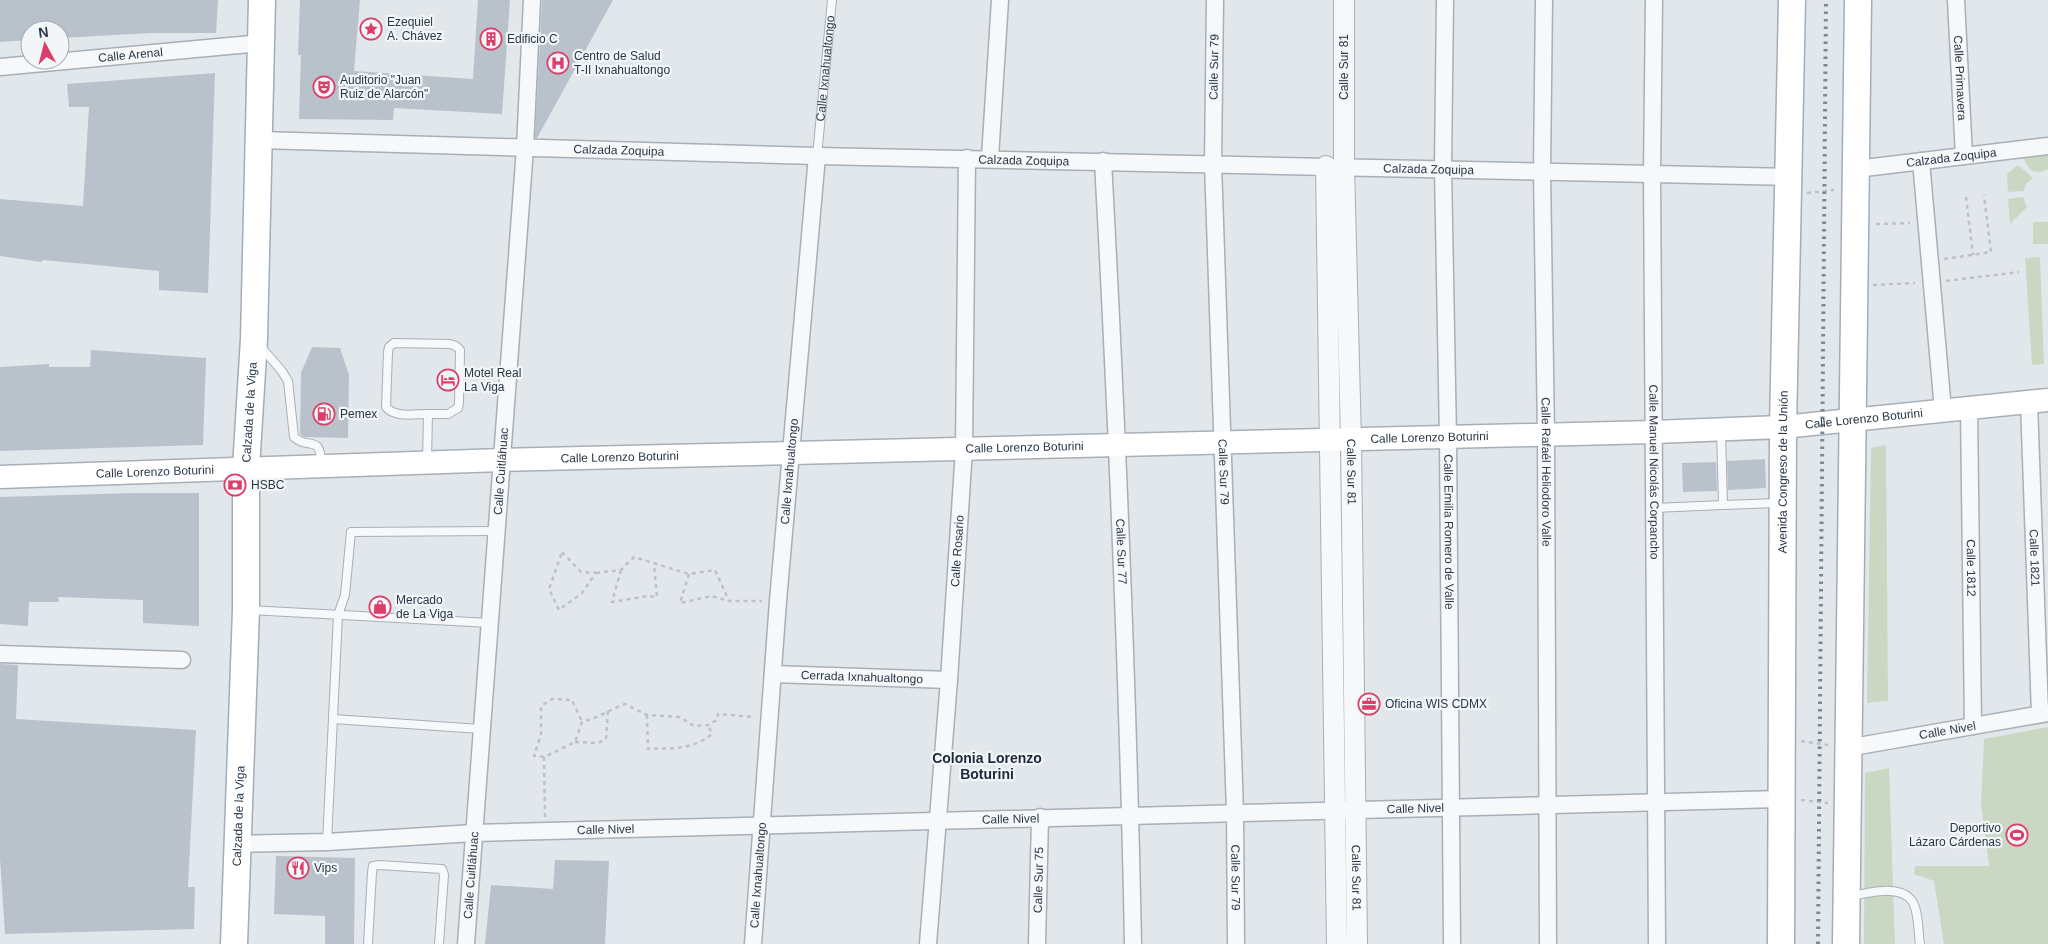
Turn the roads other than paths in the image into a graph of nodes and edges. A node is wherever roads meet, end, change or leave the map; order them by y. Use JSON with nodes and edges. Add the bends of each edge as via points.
{"nodes":[{"id":1,"x":262,"y":0,"type":"edge"},
{"id":2,"x":532,"y":0,"type":"edge"},
{"id":3,"x":832,"y":0,"type":"edge"},
{"id":4,"x":1000,"y":0,"type":"edge"},
{"id":5,"x":1215,"y":0,"type":"edge"},
{"id":6,"x":1344,"y":0,"type":"edge"},
{"id":7,"x":1445,"y":0,"type":"edge"},
{"id":8,"x":1544,"y":0,"type":"edge"},
{"id":9,"x":1654,"y":0,"type":"edge"},
{"id":10,"x":1792,"y":0,"type":"edge"},
{"id":11,"x":1858,"y":0,"type":"edge"},
{"id":12,"x":1956,"y":0,"type":"edge"},
{"id":13,"x":261,"y":43,"type":"junction"},
{"id":14,"x":0,"y":67,"type":"edge"},
{"id":15,"x":260,"y":140,"type":"junction"},
{"id":16,"x":2048,"y":146,"type":"edge"},
{"id":17,"x":525,"y":148,"type":"junction"},
{"id":18,"x":817,"y":156,"type":"junction"},
{"id":19,"x":1964,"y":156,"type":"junction"},
{"id":20,"x":967,"y":158,"type":"junction"},
{"id":21,"x":990,"y":158,"type":"junction"},
{"id":22,"x":1103,"y":161,"type":"junction"},
{"id":23,"x":1921,"y":161,"type":"junction"},
{"id":24,"x":1213,"y":163,"type":"junction"},
{"id":25,"x":1335,"y":166,"type":"junction"},
{"id":26,"x":1443,"y":168,"type":"junction"},
{"id":27,"x":1542,"y":171,"type":"junction"},
{"id":28,"x":1652,"y":174,"type":"junction"},
{"id":29,"x":1856,"y":179,"type":"junction"},
{"id":30,"x":1788,"y":186,"type":"junction"},
{"id":31,"x":254,"y":339,"type":"junction"},
{"id":32,"x":2039,"y":401,"type":"edge"},
{"id":33,"x":1969,"y":409,"type":"junction"},
{"id":34,"x":1943,"y":410,"type":"junction"},
{"id":35,"x":428,"y":414,"type":"junction"},
{"id":36,"x":1853,"y":421,"type":"junction"},
{"id":37,"x":1783,"y":427,"type":"junction"},
{"id":38,"x":1721,"y":429,"type":"junction"},
{"id":39,"x":1654,"y":432,"type":"junction"},
{"id":40,"x":1546,"y":435,"type":"junction"},
{"id":41,"x":1448,"y":438,"type":"junction"},
{"id":42,"x":1340,"y":440,"type":"junction"},
{"id":43,"x":1223,"y":443,"type":"junction"},
{"id":44,"x":1118,"y":446,"type":"junction"},
{"id":45,"x":964,"y":449,"type":"junction"},
{"id":46,"x":791,"y":453,"type":"junction"},
{"id":47,"x":502,"y":460,"type":"junction"},
{"id":48,"x":427,"y":462,"type":"junction"},
{"id":49,"x":321,"y":466,"type":"junction"},
{"id":50,"x":246,"y":468,"type":"junction"},
{"id":51,"x":0,"y":477,"type":"edge"},
{"id":52,"x":1783,"y":503,"type":"junction"},
{"id":53,"x":1723,"y":505,"type":"junction"},
{"id":54,"x":1654,"y":508,"type":"junction"},
{"id":55,"x":497,"y":531,"type":"junction"},
{"id":56,"x":246,"y":610,"type":"junction"},
{"id":57,"x":338,"y":615,"type":"junction"},
{"id":58,"x":490,"y":622,"type":"junction"},
{"id":59,"x":0,"y":654,"type":"edge"},
{"id":60,"x":182,"y":660,"type":"dead end"},
{"id":61,"x":773,"y":674,"type":"junction"},
{"id":62,"x":949,"y":680,"type":"junction"},
{"id":63,"x":2044,"y":713,"type":"edge"},
{"id":64,"x":333,"y":719,"type":"junction"},
{"id":65,"x":1974,"y":726,"type":"junction"},
{"id":66,"x":481,"y":729,"type":"junction"},
{"id":67,"x":1848,"y":748,"type":"junction"},
{"id":68,"x":1782,"y":798,"type":"junction"},
{"id":69,"x":1658,"y":801,"type":"junction"},
{"id":70,"x":1547,"y":804,"type":"junction"},
{"id":71,"x":1450,"y":806,"type":"junction"},
{"id":72,"x":1355,"y":808,"type":"junction"},
{"id":73,"x":1335,"y":809,"type":"junction"},
{"id":74,"x":1235,"y":812,"type":"junction"},
{"id":75,"x":1130,"y":814,"type":"junction"},
{"id":76,"x":1040,"y":817,"type":"junction"},
{"id":77,"x":938,"y":820,"type":"junction"},
{"id":78,"x":762,"y":825,"type":"junction"},
{"id":79,"x":474,"y":832,"type":"junction"},
{"id":80,"x":328,"y":842,"type":"junction"},
{"id":81,"x":237,"y":844,"type":"junction"},
{"id":82,"x":1846,"y":896,"type":"junction"},
{"id":83,"x":234,"y":944,"type":"edge"},
{"id":84,"x":368,"y":944,"type":"edge"},
{"id":85,"x":439,"y":944,"type":"edge"},
{"id":86,"x":466,"y":944,"type":"edge"},
{"id":87,"x":753,"y":944,"type":"edge"},
{"id":88,"x":928,"y":944,"type":"edge"},
{"id":89,"x":1037,"y":944,"type":"edge"},
{"id":90,"x":1133,"y":944,"type":"edge"},
{"id":91,"x":1236,"y":944,"type":"edge"},
{"id":92,"x":1337,"y":944,"type":"edge"},
{"id":93,"x":1357,"y":944,"type":"edge"},
{"id":94,"x":1452,"y":944,"type":"edge"},
{"id":95,"x":1548,"y":944,"type":"edge"},
{"id":96,"x":1657,"y":944,"type":"edge"},
{"id":97,"x":1781,"y":944,"type":"edge"},
{"id":98,"x":1846,"y":944,"type":"edge"},
{"id":99,"x":1920,"y":944,"type":"edge"}],
"edges":[{"from":1,"to":13,"type":"main road","name":"Calzada de la Viga"},
{"from":2,"to":17,"type":"street","name":"Calle Cuitláhuac"},
{"from":3,"to":18,"type":"lane","name":"Calle Ixnahualtongo"},
{"from":4,"to":21,"type":"street"},
{"from":5,"to":24,"type":"street","name":"Calle Sur 79"},
{"from":6,"to":25,"type":"street","name":"Calle Sur 81"},
{"from":7,"to":26,"type":"street","name":"Calle Emilia Romero de Valle"},
{"from":8,"to":27,"type":"street","name":"Calle Rafaél Heliodoro Valle"},
{"from":9,"to":28,"type":"street","name":"Calle Manuel Nicolás Corpancho"},
{"from":10,"to":30,"type":"main road","name":"Avenida Congreso de la Unión"},
{"from":11,"to":29,"type":"main road"},
{"from":12,"to":19,"type":"street","name":"Calle Primavera"},
{"from":13,"to":14,"type":"street","name":"Calle Arenal"},
{"from":13,"to":15,"type":"main road","name":"Calzada de la Viga"},
{"from":15,"to":17,"type":"street","name":"Calzada Zoquipa"},
{"from":15,"to":31,"type":"main road","name":"Calzada de la Viga"},
{"from":16,"to":19,"type":"street","name":"Calzada Zoquipa"},
{"from":17,"to":18,"type":"street","name":"Calzada Zoquipa"},
{"from":17,"to":47,"type":"street","name":"Calle Cuitláhuac"},
{"from":18,"to":20,"type":"street","name":"Calzada Zoquipa"},
{"from":18,"to":46,"type":"street","name":"Calle Ixnahualtongo"},
{"from":19,"to":23,"type":"street","name":"Calzada Zoquipa"},
{"from":20,"to":21,"type":"street","name":"Calzada Zoquipa"},
{"from":20,"to":45,"type":"street","name":"Calle Rosario"},
{"from":21,"to":22,"type":"street","name":"Calzada Zoquipa"},
{"from":22,"to":24,"type":"street","name":"Calzada Zoquipa"},
{"from":22,"to":44,"type":"street","name":"Calle Sur 77"},
{"from":23,"to":29,"type":"street","name":"Calzada Zoquipa"},
{"from":23,"to":34,"type":"street"},
{"from":24,"to":25,"type":"street","name":"Calzada Zoquipa"},
{"from":24,"to":43,"type":"street","name":"Calle Sur 79"},
{"from":25,"to":26,"type":"street","name":"Calzada Zoquipa"},
{"from":25,"to":42,"type":"street","name":"Calle Sur 81"},
{"from":26,"to":27,"type":"street","name":"Calzada Zoquipa"},
{"from":26,"to":41,"type":"street","name":"Calle Emilia Romero de Valle"},
{"from":27,"to":28,"type":"street","name":"Calzada Zoquipa"},
{"from":27,"to":40,"type":"street","name":"Calle Rafaél Heliodoro Valle"},
{"from":28,"to":30,"type":"street","name":"Calzada Zoquipa"},
{"from":28,"to":39,"type":"street","name":"Calle Manuel Nicolás Corpancho"},
{"from":29,"to":36,"type":"main road"},
{"from":30,"to":37,"type":"main road","name":"Avenida Congreso de la Unión"},
{"from":31,"to":49,"type":"lane","via":[[288,381],[294,437],[320,448]]},
{"from":31,"to":50,"type":"main road","name":"Calzada de la Viga"},
{"from":32,"to":33,"type":"main road","name":"Calle Lorenzo Boturini"},
{"from":32,"to":63,"type":"street","name":"Calle 1821"},
{"from":33,"to":34,"type":"main road","name":"Calle Lorenzo Boturini"},
{"from":33,"to":65,"type":"street","name":"Calle 1812"},
{"from":34,"to":36,"type":"main road","name":"Calle Lorenzo Boturini"},
{"from":35,"to":35,"type":"lane","via":[[396,414],[386,407],[388,352],[394,343],[450,344],[460,350],[458,408],[448,414]]},
{"from":35,"to":48,"type":"lane"},
{"from":36,"to":37,"type":"main road","name":"Calle Lorenzo Boturini"},
{"from":36,"to":67,"type":"main road"},
{"from":37,"to":38,"type":"main road","name":"Calle Lorenzo Boturini"},
{"from":37,"to":52,"type":"main road","name":"Avenida Congreso de la Unión"},
{"from":38,"to":39,"type":"main road","name":"Calle Lorenzo Boturini"},
{"from":38,"to":53,"type":"lane"},
{"from":39,"to":40,"type":"main road","name":"Calle Lorenzo Boturini"},
{"from":39,"to":54,"type":"street","name":"Calle Manuel Nicolás Corpancho"},
{"from":40,"to":41,"type":"main road","name":"Calle Lorenzo Boturini"},
{"from":40,"to":70,"type":"street","name":"Calle Rafaél Heliodoro Valle"},
{"from":41,"to":42,"type":"main road","name":"Calle Lorenzo Boturini"},
{"from":41,"to":71,"type":"street","name":"Calle Emilia Romero de Valle"},
{"from":42,"to":43,"type":"main road","name":"Calle Lorenzo Boturini"},
{"from":42,"to":72,"type":"street","name":"Calle Sur 81"},
{"from":42,"to":73,"type":"street","name":"Calle Sur 81"},
{"from":43,"to":44,"type":"main road","name":"Calle Lorenzo Boturini"},
{"from":43,"to":74,"type":"street","name":"Calle Sur 79"},
{"from":44,"to":45,"type":"main road","name":"Calle Lorenzo Boturini"},
{"from":44,"to":75,"type":"street","name":"Calle Sur 77"},
{"from":45,"to":46,"type":"main road","name":"Calle Lorenzo Boturini"},
{"from":45,"to":62,"type":"street","name":"Calle Rosario"},
{"from":46,"to":47,"type":"main road","name":"Calle Lorenzo Boturini"},
{"from":46,"to":61,"type":"street","name":"Calle Ixnahualtongo"},
{"from":47,"to":48,"type":"main road","name":"Calle Lorenzo Boturini"},
{"from":47,"to":55,"type":"street","name":"Calle Cuitláhuac"},
{"from":48,"to":49,"type":"main road","name":"Calle Lorenzo Boturini"},
{"from":49,"to":50,"type":"main road","name":"Calle Lorenzo Boturini"},
{"from":50,"to":51,"type":"main road","name":"Calle Lorenzo Boturini"},
{"from":50,"to":56,"type":"main road","name":"Calzada de la Viga"},
{"from":52,"to":53,"type":"lane"},
{"from":52,"to":68,"type":"main road","name":"Avenida Congreso de la Unión"},
{"from":53,"to":54,"type":"lane"},
{"from":54,"to":69,"type":"street","name":"Calle Manuel Nicolás Corpancho"},
{"from":55,"to":57,"type":"lane","via":[[351,532],[345,595]]},
{"from":55,"to":58,"type":"street","name":"Calle Cuitláhuac"},
{"from":56,"to":57,"type":"lane"},
{"from":56,"to":81,"type":"main road","name":"Calzada de la Viga"},
{"from":57,"to":58,"type":"lane"},
{"from":57,"to":64,"type":"lane"},
{"from":58,"to":66,"type":"street","name":"Calle Cuitláhuac"},
{"from":59,"to":60,"type":"street"},
{"from":61,"to":62,"type":"street","name":"Cerrada Ixnahualtongo"},
{"from":61,"to":78,"type":"street","name":"Calle Ixnahualtongo"},
{"from":62,"to":77,"type":"street","name":"Calle Rosario"},
{"from":63,"to":65,"type":"street","name":"Calle Nivel"},
{"from":64,"to":66,"type":"lane"},
{"from":64,"to":80,"type":"lane"},
{"from":65,"to":67,"type":"street","name":"Calle Nivel"},
{"from":66,"to":79,"type":"street","name":"Calle Cuitláhuac"},
{"from":67,"to":82,"type":"main road"},
{"from":68,"to":69,"type":"street","name":"Calle Nivel"},
{"from":68,"to":97,"type":"main road","name":"Avenida Congreso de la Unión"},
{"from":69,"to":70,"type":"street","name":"Calle Nivel"},
{"from":69,"to":96,"type":"street","name":"Calle Manuel Nicolás Corpancho"},
{"from":70,"to":71,"type":"street","name":"Calle Nivel"},
{"from":70,"to":95,"type":"street","name":"Calle Rafaél Heliodoro Valle"},
{"from":71,"to":72,"type":"street","name":"Calle Nivel"},
{"from":71,"to":94,"type":"street","name":"Calle Emilia Romero de Valle"},
{"from":72,"to":73,"type":"street","name":"Calle Nivel"},
{"from":72,"to":93,"type":"street","name":"Calle Sur 81"},
{"from":73,"to":74,"type":"street","name":"Calle Nivel"},
{"from":73,"to":92,"type":"street","name":"Calle Sur 81"},
{"from":74,"to":75,"type":"street","name":"Calle Nivel"},
{"from":74,"to":91,"type":"street","name":"Calle Sur 79"},
{"from":75,"to":76,"type":"street","name":"Calle Nivel"},
{"from":75,"to":90,"type":"street","name":"Calle Sur 77"},
{"from":76,"to":77,"type":"street","name":"Calle Nivel"},
{"from":76,"to":89,"type":"street","name":"Calle Sur 75"},
{"from":77,"to":78,"type":"street","name":"Calle Nivel"},
{"from":77,"to":88,"type":"street","name":"Calle Rosario"},
{"from":78,"to":79,"type":"street","name":"Calle Nivel"},
{"from":78,"to":87,"type":"street","name":"Calle Ixnahualtongo"},
{"from":79,"to":80,"type":"street","name":"Calle Nivel"},
{"from":79,"to":86,"type":"street","name":"Calle Cuitláhuac"},
{"from":80,"to":81,"type":"street","name":"Calle Nivel"},
{"from":81,"to":83,"type":"main road","name":"Calzada de la Viga"},
{"from":82,"to":98,"type":"main road"},
{"from":82,"to":99,"type":"lane","via":[[1892,891],[1903,893],[1912,901]]},
{"from":84,"to":85,"type":"lane","via":[[373,866],[379,865],[439,868],[444,872]]}]}
